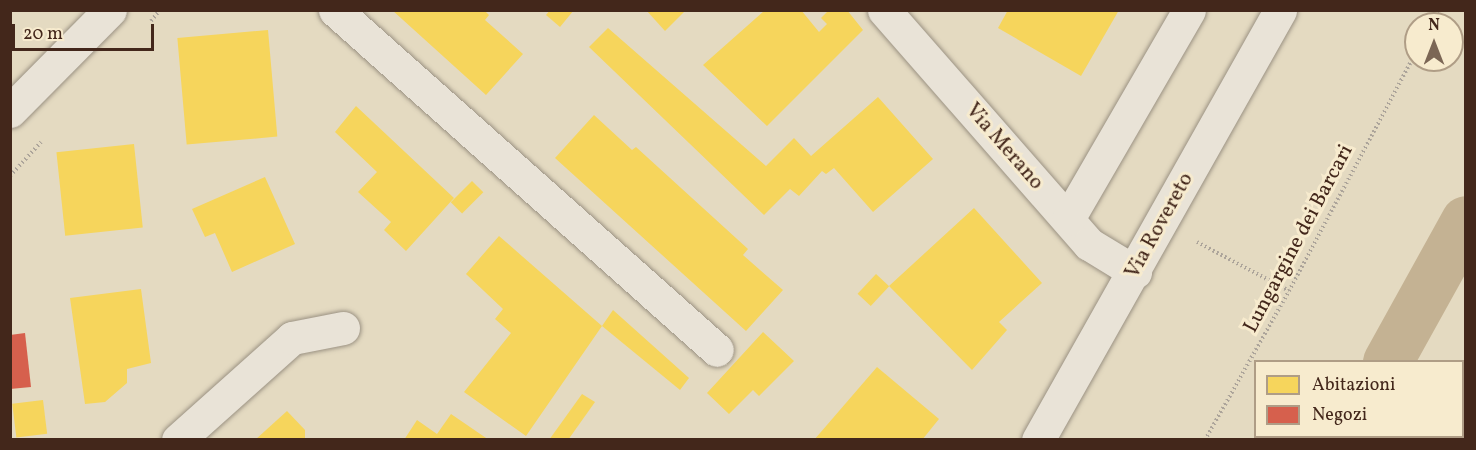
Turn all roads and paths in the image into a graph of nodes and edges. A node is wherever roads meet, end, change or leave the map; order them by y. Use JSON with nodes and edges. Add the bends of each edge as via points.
{"nodes":[{"id":1,"x":110,"y":10,"type":"edge"},
{"id":2,"x":335,"y":10,"type":"edge"},
{"id":3,"x":884,"y":10,"type":"edge"},
{"id":4,"x":1189,"y":10,"type":"edge"},
{"id":5,"x":1280,"y":10,"type":"edge"},
{"id":6,"x":1405,"y":72,"type":"edge"},
{"id":7,"x":10,"y":111,"type":"edge"},
{"id":8,"x":1068,"y":219,"type":"junction"},
{"id":9,"x":1162,"y":222,"type":"junction"},
{"id":10,"x":1135,"y":272,"type":"junction"},
{"id":11,"x":1289,"y":291,"type":"junction"},
{"id":12,"x":343,"y":328,"type":"dead end"},
{"id":13,"x":717,"y":350,"type":"dead end"},
{"id":14,"x":178,"y":440,"type":"edge"},
{"id":15,"x":1038,"y":440,"type":"edge"},
{"id":16,"x":1205,"y":440,"type":"edge"}],
"edges":[{"from":1,"to":7,"type":"street"},
{"from":2,"to":13,"type":"street"},
{"from":3,"to":8,"type":"street","name":"Via Merano"},
{"from":4,"to":8,"type":"street"},
{"from":5,"to":9,"type":"street","name":"Via Rovereto"},
{"from":6,"to":11,"type":"path","name":"Lungargine dei Barcari"},
{"from":8,"to":10,"type":"street","name":"Via Merano","via":[[1089,244]]},
{"from":9,"to":10,"type":"street","name":"Via Rovereto"},
{"from":9,"to":11,"type":"path"},
{"from":10,"to":15,"type":"street","name":"Via Rovereto"},
{"from":11,"to":16,"type":"path","name":"Lungargine dei Barcari"},
{"from":12,"to":14,"type":"street","via":[[292,338]]}]}
